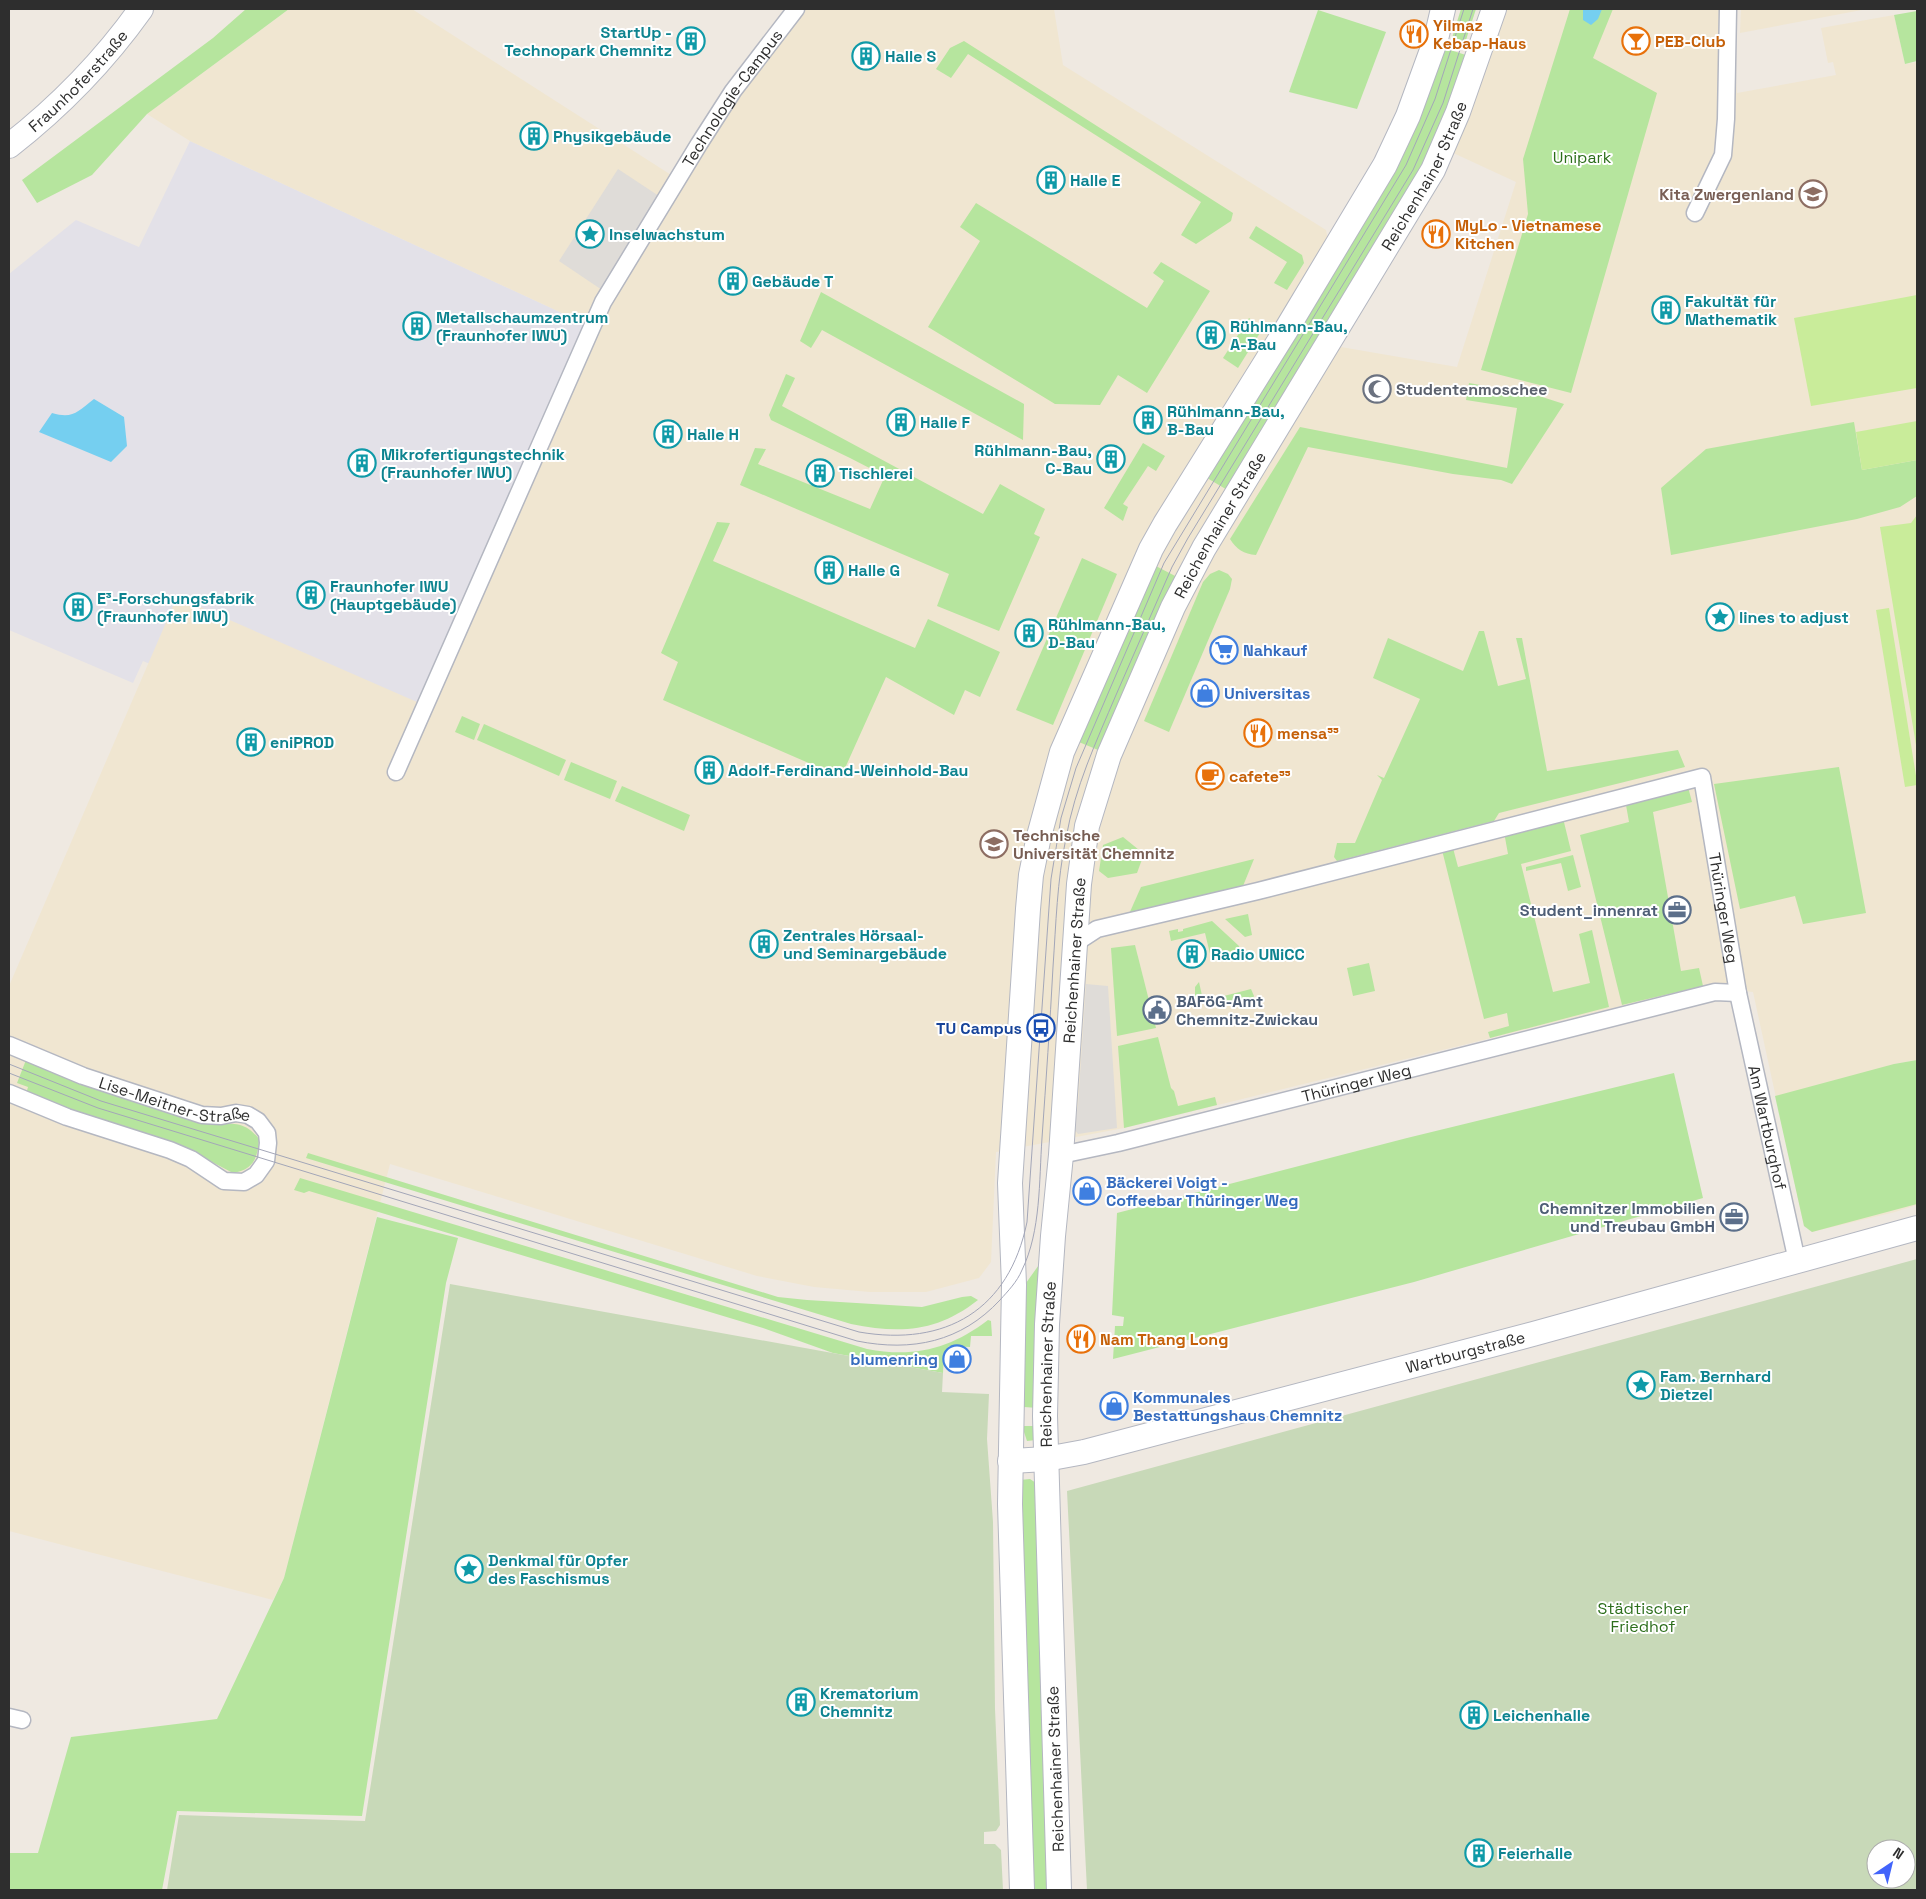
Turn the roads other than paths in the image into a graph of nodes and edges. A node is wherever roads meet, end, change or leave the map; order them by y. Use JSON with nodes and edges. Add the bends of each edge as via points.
{"nodes":[{"id":1,"x":141,"y":9,"type":"edge"},
{"id":2,"x":796,"y":9,"type":"edge"},
{"id":3,"x":1443,"y":9,"type":"edge"},
{"id":4,"x":1494,"y":9,"type":"edge"},
{"id":5,"x":1728,"y":9,"type":"edge"},
{"id":6,"x":9,"y":146,"type":"edge"},
{"id":7,"x":1695,"y":213,"type":"dead end"},
{"id":8,"x":396,"y":772,"type":"dead end"},
{"id":9,"x":1074,"y":944,"type":"junction"},
{"id":10,"x":1738,"y":993,"type":"junction"},
{"id":11,"x":9,"y":1045,"type":"edge"},
{"id":12,"x":9,"y":1093,"type":"edge"},
{"id":13,"x":1061,"y":1155,"type":"junction"},
{"id":14,"x":1917,"y":1228,"type":"edge"},
{"id":15,"x":1797,"y":1261,"type":"junction"},
{"id":16,"x":1046,"y":1459,"type":"junction"},
{"id":17,"x":1010,"y":1461,"type":"junction"},
{"id":18,"x":1022,"y":1890,"type":"edge"},
{"id":19,"x":1059,"y":1890,"type":"edge"}],
"edges":[{"from":1,"to":6,"type":"street","name":"Fraunhoferstraße","via":[[85,77],[42,120]]},
{"from":2,"to":8,"type":"street","name":"Technologie-Campus","via":[[733,91],[603,302]]},
{"from":3,"to":17,"type":"street","via":[[1408,116],[1385,165],[1151,549],[1062,752],[1052,783],[1031,875],[1010,1183],[1014,1278]]},
{"from":4,"to":9,"type":"street","name":"Reichenhainer Straße","via":[[1458,112],[1433,170],[1204,548],[1173,607],[1109,754],[1094,801],[1082,857]]},
{"from":5,"to":7,"type":"street","via":[[1723,155]]},
{"from":9,"to":10,"type":"street","name":"Thüringer Weg","via":[[1096,929],[1258,891],[1702,777]]},
{"from":9,"to":13,"type":"street","name":"Reichenhainer Straße"},
{"from":10,"to":13,"type":"street","name":"Thüringer Weg","via":[[1715,992]]},
{"from":10,"to":15,"type":"street","name":"Am Wartburghof"},
{"from":11,"to":12,"type":"street","name":"Lise-Meitner-Straße","via":[[83,1076],[202,1115],[248,1115],[258,1121],[267,1133],[266,1161],[256,1175],[244,1182],[224,1181],[191,1159],[170,1150]]},
{"from":13,"to":16,"type":"street","name":"Reichenhainer Straße","via":[[1047,1324]]},
{"from":14,"to":15,"type":"street","name":"Wartburgstraße"},
{"from":15,"to":16,"type":"street","name":"Wartburgstraße","via":[[1533,1334],[1084,1452]]},
{"from":16,"to":17,"type":"street","name":"Wartburgstraße"},
{"from":16,"to":19,"type":"street","name":"Reichenhainer Straße"},
{"from":17,"to":18,"type":"street"}]}
